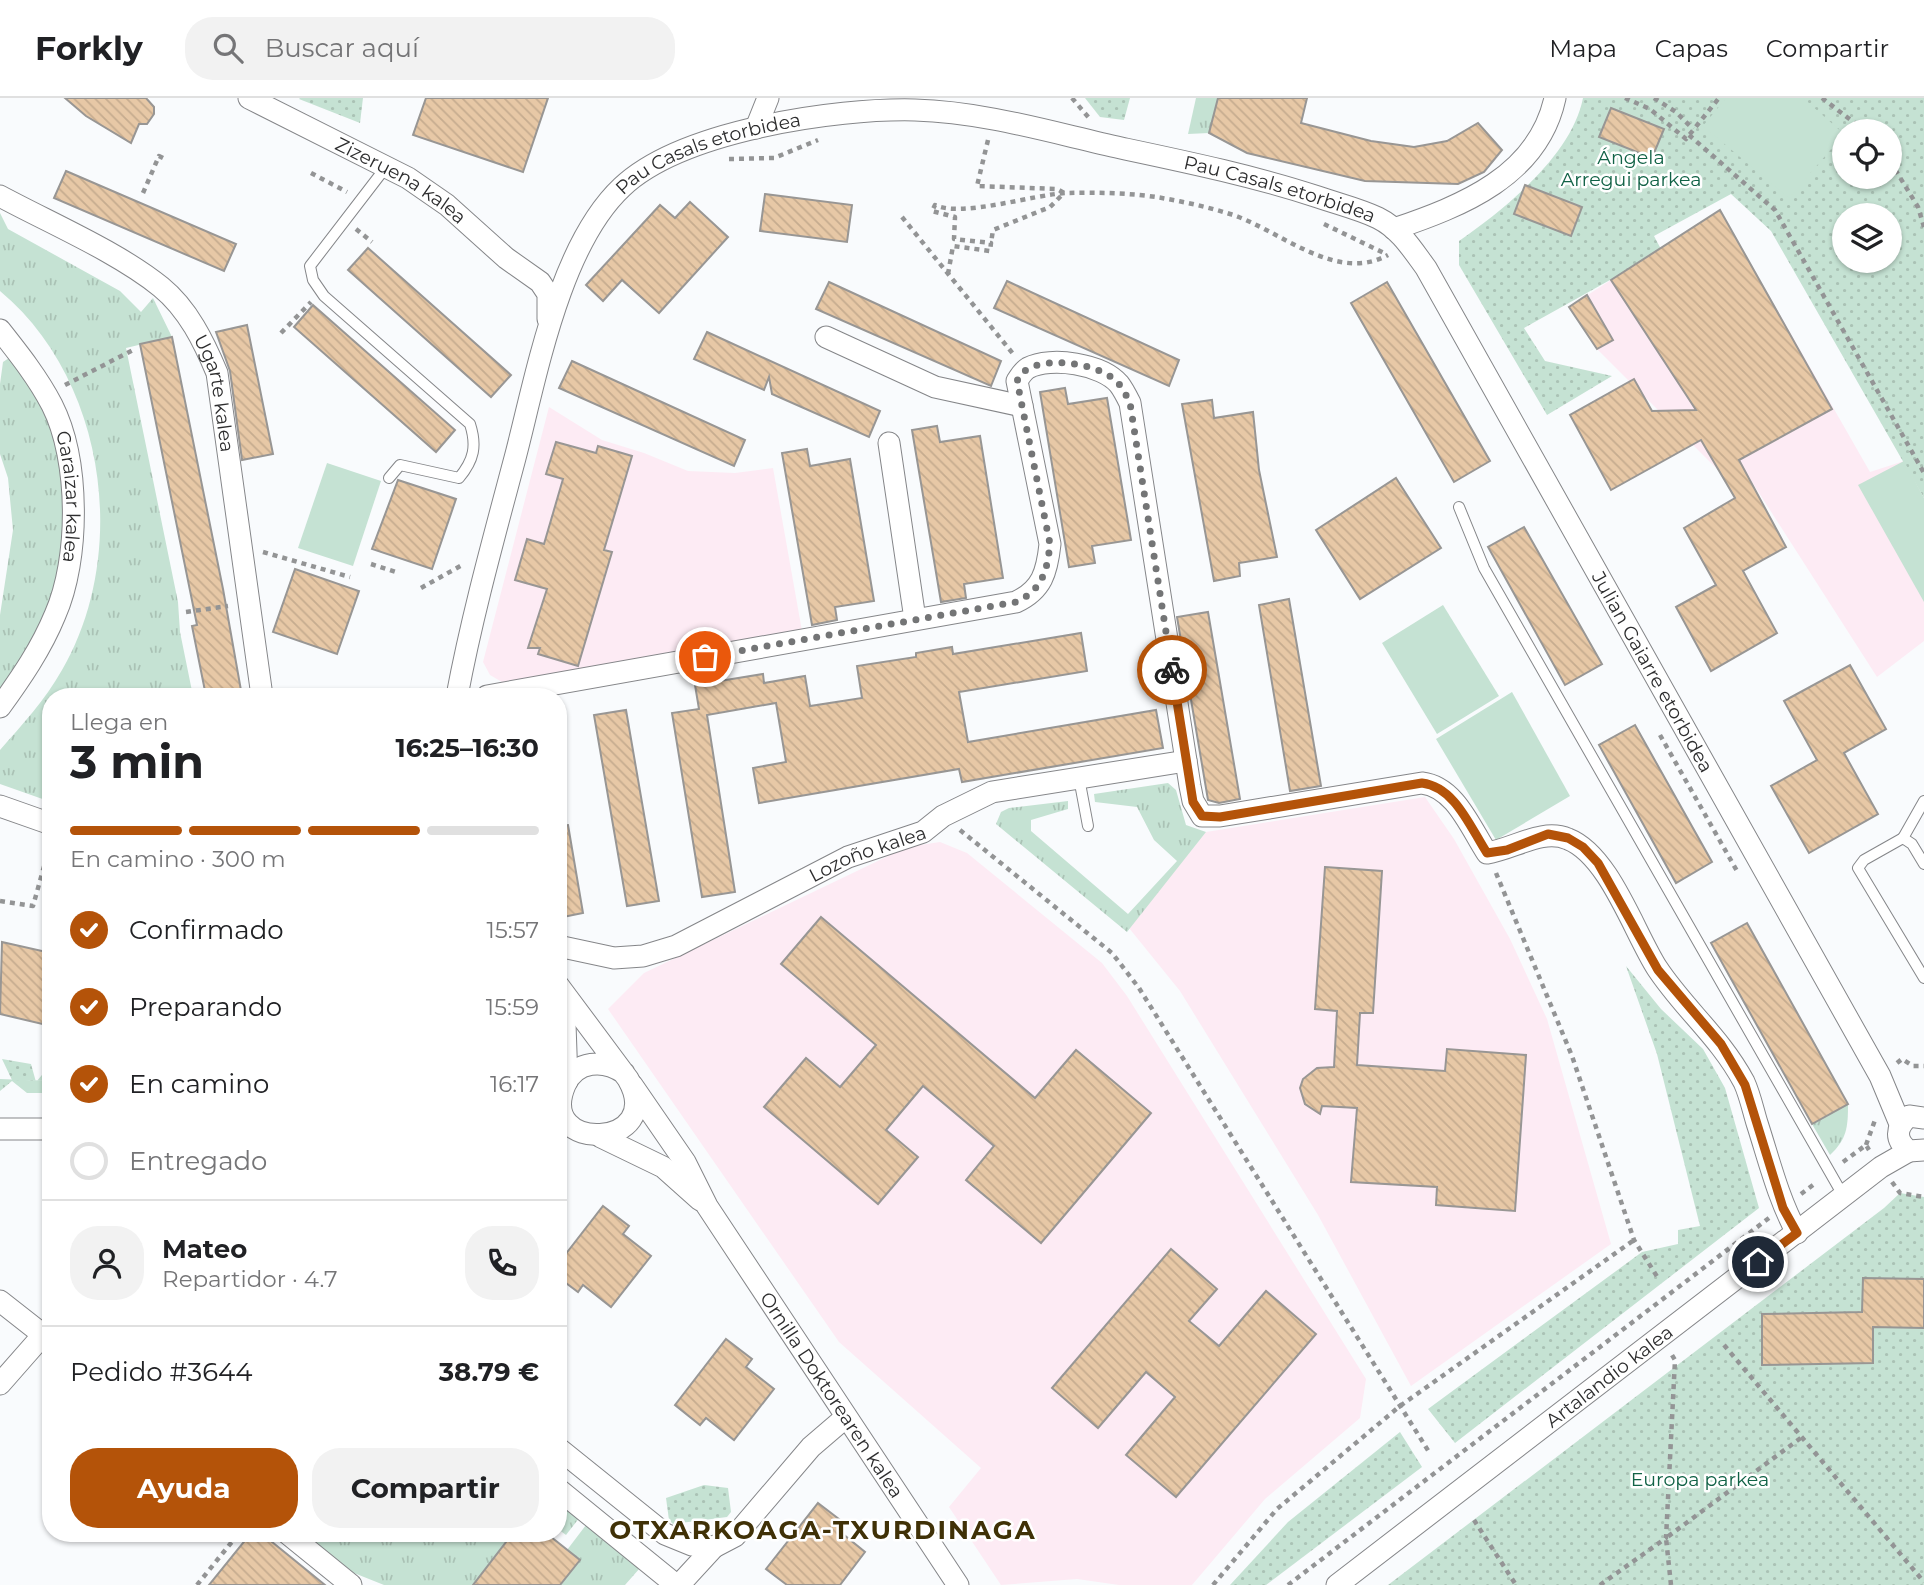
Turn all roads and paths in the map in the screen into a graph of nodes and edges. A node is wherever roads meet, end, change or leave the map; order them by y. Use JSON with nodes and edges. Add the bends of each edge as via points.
{"nodes":[{"id":1,"x":249,"y":98,"type":"edge"},
{"id":2,"x":768,"y":98,"type":"edge"},
{"id":3,"x":807,"y":98,"type":"edge"},
{"id":4,"x":1555,"y":98,"type":"edge"},
{"id":5,"x":1625,"y":98,"type":"edge"},
{"id":6,"x":1654,"y":98,"type":"edge"},
{"id":7,"x":1719,"y":98,"type":"edge"},
{"id":8,"x":1822,"y":98,"type":"edge"},
{"id":9,"x":1849,"y":119,"type":"edge"},
{"id":10,"x":825,"y":125,"type":"junction"},
{"id":11,"x":756,"y":128,"type":"junction"},
{"id":12,"x":1693,"y":129,"type":"junction"},
{"id":13,"x":1689,"y":135,"type":"junction"},
{"id":14,"x":978,"y":138,"type":"dead end"},
{"id":15,"x":988,"y":140,"type":"junction"},
{"id":16,"x":716,"y":141,"type":"junction"},
{"id":17,"x":997,"y":142,"type":"dead end"},
{"id":18,"x":163,"y":158,"type":"dead end"},
{"id":19,"x":386,"y":167,"type":"junction"},
{"id":20,"x":311,"y":173,"type":"dead end"},
{"id":21,"x":1902,"y":178,"type":"edge"},
{"id":22,"x":143,"y":192,"type":"dead end"},
{"id":23,"x":1064,"y":193,"type":"junction"},
{"id":24,"x":354,"y":195,"type":"dead end"},
{"id":25,"x":0,"y":196,"type":"edge"},
{"id":26,"x":1921,"y":206,"type":"edge"},
{"id":27,"x":902,"y":217,"type":"dead end"},
{"id":28,"x":1313,"y":220,"type":"dead end"},
{"id":29,"x":1924,"y":227,"type":"edge"},
{"id":30,"x":1394,"y":229,"type":"junction"},
{"id":31,"x":991,"y":243,"type":"junction"},
{"id":32,"x":1388,"y":255,"type":"junction"},
{"id":33,"x":1394,"y":262,"type":"dead end"},
{"id":34,"x":572,"y":266,"type":"junction"},
{"id":35,"x":948,"y":274,"type":"junction"},
{"id":36,"x":540,"y":282,"type":"junction"},
{"id":37,"x":321,"y":292,"type":"junction"},
{"id":38,"x":548,"y":328,"type":"junction"},
{"id":39,"x":0,"y":330,"type":"edge"},
{"id":40,"x":281,"y":333,"type":"dead end"},
{"id":41,"x":826,"y":337,"type":"dead end"},
{"id":42,"x":133,"y":350,"type":"dead end"},
{"id":43,"x":1025,"y":369,"type":"junction"},
{"id":44,"x":46,"y":395,"type":"junction"},
{"id":45,"x":1021,"y":406,"type":"junction"},
{"id":46,"x":889,"y":443,"type":"dead end"},
{"id":47,"x":1924,"y":473,"type":"edge"},
{"id":48,"x":389,"y":478,"type":"dead end"},
{"id":49,"x":1459,"y":507,"type":"dead end"},
{"id":50,"x":243,"y":545,"type":"junction"},
{"id":51,"x":371,"y":564,"type":"dead end"},
{"id":52,"x":464,"y":564,"type":"dead end"},
{"id":53,"x":399,"y":573,"type":"dead end"},
{"id":54,"x":350,"y":577,"type":"dead end"},
{"id":55,"x":421,"y":588,"type":"dead end"},
{"id":56,"x":250,"y":604,"type":"junction"},
{"id":57,"x":186,"y":611,"type":"dead end"},
{"id":58,"x":915,"y":619,"type":"junction"},
{"id":59,"x":261,"y":688,"type":"edge"},
{"id":60,"x":459,"y":688,"type":"edge"},
{"id":61,"x":531,"y":688,"type":"edge"},
{"id":62,"x":0,"y":707,"type":"edge"},
{"id":63,"x":1656,"y":727,"type":"dead end"},
{"id":64,"x":1186,"y":761,"type":"junction"},
{"id":65,"x":1079,"y":778,"type":"junction"},
{"id":66,"x":1924,"y":802,"type":"edge"},
{"id":67,"x":0,"y":806,"type":"edge"},
{"id":68,"x":943,"y":816,"type":"junction"},
{"id":69,"x":42,"y":821,"type":"edge"},
{"id":70,"x":1088,"y":826,"type":"dead end"},
{"id":71,"x":1903,"y":838,"type":"junction"},
{"id":72,"x":1487,"y":853,"type":"junction"},
{"id":73,"x":1924,"y":864,"type":"edge"},
{"id":74,"x":42,"y":874,"type":"edge"},
{"id":75,"x":1744,"y":883,"type":"dead end"},
{"id":76,"x":0,"y":901,"type":"edge"},
{"id":77,"x":567,"y":948,"type":"edge"},
{"id":78,"x":1924,"y":978,"type":"edge"},
{"id":79,"x":567,"y":997,"type":"edge"},
{"id":80,"x":1924,"y":1066,"type":"edge"},
{"id":81,"x":1880,"y":1076,"type":"junction"},
{"id":82,"x":628,"y":1079,"type":"junction"},
{"id":83,"x":567,"y":1083,"type":"edge"},
{"id":84,"x":1923,"y":1115,"type":"edge"},
{"id":85,"x":567,"y":1118,"type":"edge"},
{"id":86,"x":1899,"y":1128,"type":"junction"},
{"id":87,"x":0,"y":1129,"type":"edge"},
{"id":88,"x":42,"y":1129,"type":"edge"},
{"id":89,"x":592,"y":1135,"type":"junction"},
{"id":90,"x":567,"y":1136,"type":"edge"},
{"id":91,"x":1917,"y":1151,"type":"edge"},
{"id":92,"x":1881,"y":1167,"type":"junction"},
{"id":93,"x":1844,"y":1197,"type":"junction"},
{"id":94,"x":707,"y":1206,"type":"junction"},
{"id":95,"x":1797,"y":1233,"type":"junction"},
{"id":96,"x":1634,"y":1240,"type":"junction"},
{"id":97,"x":1658,"y":1278,"type":"dead end"},
{"id":98,"x":0,"y":1301,"type":"edge"},
{"id":99,"x":42,"y":1334,"type":"edge"},
{"id":100,"x":1660,"y":1337,"type":"junction"},
{"id":101,"x":42,"y":1343,"type":"edge"},
{"id":102,"x":1724,"y":1345,"type":"dead end"},
{"id":103,"x":0,"y":1384,"type":"edge"},
{"id":104,"x":1400,"y":1406,"type":"junction"},
{"id":105,"x":846,"y":1417,"type":"junction"},
{"id":106,"x":1802,"y":1437,"type":"junction"},
{"id":107,"x":1429,"y":1452,"type":"dead end"},
{"id":108,"x":567,"y":1455,"type":"edge"},
{"id":109,"x":567,"y":1496,"type":"edge"},
{"id":110,"x":1474,"y":1520,"type":"dead end"},
{"id":111,"x":1666,"y":1538,"type":"junction"},
{"id":112,"x":232,"y":1542,"type":"edge"},
{"id":113,"x":298,"y":1542,"type":"edge"},
{"id":114,"x":714,"y":1547,"type":"junction"},
{"id":115,"x":1924,"y":1582,"type":"edge"},
{"id":116,"x":197,"y":1585,"type":"edge"},
{"id":117,"x":351,"y":1585,"type":"edge"},
{"id":118,"x":678,"y":1585,"type":"edge"},
{"id":119,"x":958,"y":1585,"type":"edge"},
{"id":120,"x":1213,"y":1585,"type":"edge"},
{"id":121,"x":1337,"y":1585,"type":"edge"},
{"id":122,"x":1517,"y":1585,"type":"edge"},
{"id":123,"x":1600,"y":1585,"type":"edge"},
{"id":124,"x":1671,"y":1585,"type":"edge"}],
"edges":[{"from":1,"to":19,"type":"street","name":"Zizeruena kalea"},
{"from":2,"to":11,"type":"street"},
{"from":3,"to":10,"type":"street"},
{"from":4,"to":30,"type":"street","name":"Pau Casals etorbidea","via":[[1552,114],[1533,149],[1498,183],[1463,204]]},
{"from":5,"to":13,"type":"path","via":[[1650,109],[1686,139]]},
{"from":6,"to":12,"type":"path"},
{"from":7,"to":12,"type":"path"},
{"from":8,"to":9,"type":"path"},
{"from":10,"to":11,"type":"street","name":"Pau Casals etorbidea","via":[[782,120]]},
{"from":10,"to":16,"type":"path","via":[[774,158],[722,159]]},
{"from":10,"to":30,"type":"street","name":"Pau Casals etorbidea","via":[[915,110],[986,118],[1272,182],[1378,218]]},
{"from":11,"to":16,"type":"street","name":"Pau Casals etorbidea"},
{"from":12,"to":13,"type":"path"},
{"from":13,"to":47,"type":"path","via":[[1774,210]]},
{"from":14,"to":15,"type":"path"},
{"from":15,"to":17,"type":"path"},
{"from":15,"to":23,"type":"path","via":[[977,186]]},
{"from":16,"to":34,"type":"street","name":"Pau Casals etorbidea","via":[[675,154],[621,187],[600,214]]},
{"from":18,"to":22,"type":"path","via":[[159,156]]},
{"from":19,"to":36,"type":"street","name":"Zizeruena kalea","via":[[447,205]]},
{"from":19,"to":37,"type":"lane","via":[[310,266]]},
{"from":20,"to":24,"type":"path"},
{"from":21,"to":26,"type":"path"},
{"from":23,"to":31,"type":"path","via":[[1050,206],[993,230]]},
{"from":23,"to":31,"type":"path","via":[[961,209],[935,205],[932,211],[955,217],[954,239]]},
{"from":23,"to":32,"type":"path","via":[[1160,198],[1230,214],[1306,251],[1340,260],[1373,264]]},
{"from":25,"to":50,"type":"street","name":"Ugarte kalea","via":[[162,288],[203,338],[217,373]]},
{"from":26,"to":29,"type":"path"},
{"from":27,"to":35,"type":"path"},
{"from":28,"to":32,"type":"path"},
{"from":30,"to":81,"type":"street","name":"Julian Gaiarre etorbidea","via":[[1426,268]]},
{"from":31,"to":35,"type":"path","via":[[990,251],[953,246]]},
{"from":32,"to":33,"type":"path"},
{"from":34,"to":36,"type":"street","via":[[558,277]]},
{"from":34,"to":38,"type":"street","name":"Pau Casals etorbidea"},
{"from":35,"to":43,"type":"path"},
{"from":36,"to":38,"type":"street","via":[[548,294]]},
{"from":37,"to":40,"type":"path"},
{"from":37,"to":48,"type":"lane","via":[[470,424],[476,443],[470,465],[459,478],[409,465],[400,465]]},
{"from":38,"to":60,"type":"street","name":"Pau Casals etorbidea"},
{"from":39,"to":44,"type":"street","name":"Garaizar kalea"},
{"from":41,"to":45,"type":"street","via":[[935,387]]},
{"from":42,"to":44,"type":"path"},
{"from":43,"to":45,"type":"street","via":[[1017,381]]},
{"from":43,"to":64,"type":"street","via":[[1059,364],[1102,372],[1118,383],[1130,403]]},
{"from":44,"to":62,"type":"street","name":"Garaizar kalea","via":[[69,465],[70,559],[56,613],[30,666]]},
{"from":45,"to":58,"type":"street","via":[[1050,544],[1048,569],[1030,596],[1016,602]]},
{"from":46,"to":58,"type":"street"},
{"from":49,"to":93,"type":"lane","via":[[1484,568]]},
{"from":50,"to":54,"type":"path"},
{"from":50,"to":56,"type":"street","name":"Ugarte kalea"},
{"from":51,"to":53,"type":"path"},
{"from":52,"to":55,"type":"path"},
{"from":56,"to":57,"type":"path"},
{"from":56,"to":59,"type":"street","name":"Ugarte kalea"},
{"from":58,"to":61,"type":"street"},
{"from":63,"to":75,"type":"path"},
{"from":64,"to":65,"type":"street","name":"Lozoño kalea"},
{"from":64,"to":72,"type":"street","via":[[1193,802],[1202,816],[1220,817],[1422,783],[1436,785],[1447,792]]},
{"from":65,"to":68,"type":"street","name":"Lozoño kalea","via":[[992,792]]},
{"from":65,"to":70,"type":"lane"},
{"from":66,"to":71,"type":"lane"},
{"from":67,"to":69,"type":"street"},
{"from":68,"to":77,"type":"street","name":"Lozoño kalea","via":[[923,832],[848,856],[676,946],[643,956],[614,958]]},
{"from":68,"to":104,"type":"path","via":[[1112,953]]},
{"from":71,"to":73,"type":"lane"},
{"from":71,"to":78,"type":"lane","via":[[1857,868]]},
{"from":72,"to":95,"type":"street","via":[[1548,834],[1568,838],[1598,863],[1658,970],[1721,1044],[1745,1085],[1783,1208]]},
{"from":72,"to":96,"type":"path","via":[[1572,1056]]},
{"from":74,"to":76,"type":"path","via":[[33,906]]},
{"from":79,"to":82,"type":"street"},
{"from":80,"to":81,"type":"path","via":[[1902,1059]]},
{"from":81,"to":86,"type":"street","name":"Julian Gaiarre etorbidea"},
{"from":82,"to":83,"type":"street","via":[[610,1065],[593,1063],[578,1069]]},
{"from":82,"to":89,"type":"street","via":[[634,1095],[632,1114],[619,1130]]},
{"from":82,"to":94,"type":"street","name":"Ornilla Doktorearen kalea","via":[[685,1162]]},
{"from":84,"to":86,"type":"street","via":[[1909,1116]]},
{"from":85,"to":89,"type":"street"},
{"from":86,"to":91,"type":"street","name":"Julian Gaiarre etorbidea","via":[[1900,1144]]},
{"from":86,"to":92,"type":"street","name":"Artalandio kalea"},
{"from":87,"to":88,"type":"street"},
{"from":89,"to":90,"type":"street"},
{"from":89,"to":94,"type":"street","name":"Ornilla Doktorearen kalea","via":[[663,1167]]},
{"from":91,"to":92,"type":"street","name":"Artalandio kalea"},
{"from":92,"to":93,"type":"street","name":"Artalandio kalea"},
{"from":93,"to":95,"type":"street","name":"Artalandio kalea"},
{"from":94,"to":105,"type":"street","name":"Ornilla Doktorearen kalea"},
{"from":95,"to":100,"type":"street","name":"Artalandio kalea"},
{"from":96,"to":97,"type":"path"},
{"from":96,"to":104,"type":"path"},
{"from":98,"to":99,"type":"street"},
{"from":100,"to":111,"type":"path","via":[[1675,1360]]},
{"from":100,"to":121,"type":"street","name":"Artalandio kalea"},
{"from":101,"to":103,"type":"street"},
{"from":102,"to":106,"type":"path"},
{"from":104,"to":107,"type":"path"},
{"from":104,"to":120,"type":"path","via":[[1278,1509]]},
{"from":105,"to":114,"type":"street","via":[[811,1447],[735,1536]]},
{"from":105,"to":119,"type":"street","name":"Ornilla Doktorearen kalea"},
{"from":106,"to":111,"type":"path"},
{"from":106,"to":115,"type":"path"},
{"from":108,"to":114,"type":"street","via":[[665,1534],[692,1545]]},
{"from":109,"to":118,"type":"street"},
{"from":110,"to":122,"type":"path"},
{"from":111,"to":123,"type":"path"},
{"from":111,"to":124,"type":"path"},
{"from":112,"to":116,"type":"path"},
{"from":113,"to":117,"type":"street"},
{"from":114,"to":118,"type":"street"}]}
